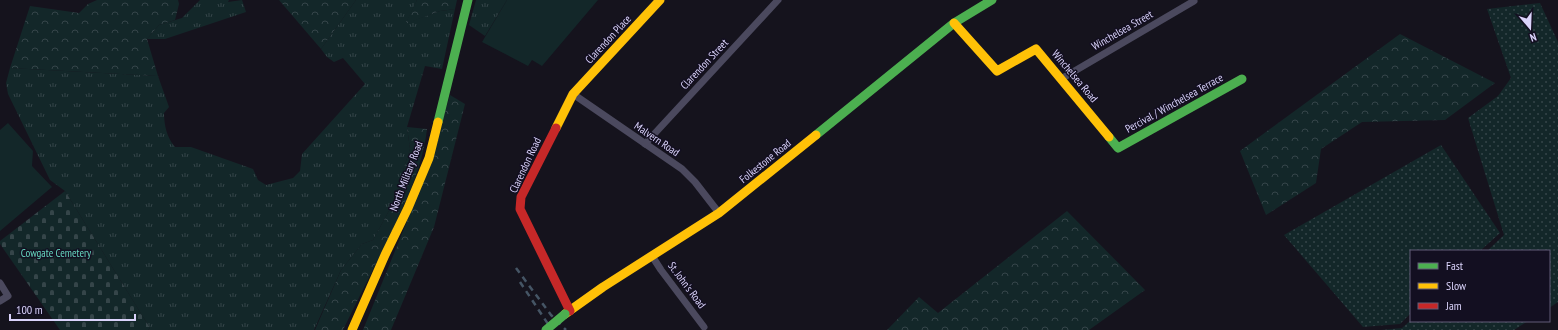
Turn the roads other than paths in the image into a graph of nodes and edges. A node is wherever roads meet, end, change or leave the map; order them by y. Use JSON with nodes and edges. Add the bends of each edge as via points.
{"nodes":[{"id":1,"x":468,"y":0,"type":"edge"},
{"id":2,"x":660,"y":0,"type":"edge"},
{"id":3,"x":778,"y":0,"type":"edge"},
{"id":4,"x":992,"y":0,"type":"edge"},
{"id":5,"x":1194,"y":1,"type":"edge"},
{"id":6,"x":954,"y":23,"type":"junction"},
{"id":7,"x":1061,"y":78,"type":"junction"},
{"id":8,"x":1242,"y":79,"type":"dead end"},
{"id":9,"x":573,"y":94,"type":"junction"},
{"id":10,"x":645,"y":144,"type":"junction"},
{"id":11,"x":1118,"y":148,"type":"joint"},
{"id":12,"x":719,"y":213,"type":"junction"},
{"id":13,"x":652,"y":256,"type":"junction"},
{"id":14,"x":0,"y":283,"type":"edge"},
{"id":15,"x":0,"y":301,"type":"edge"},
{"id":16,"x":567,"y":312,"type":"junction"},
{"id":17,"x":704,"y":327,"type":"dead end"},
{"id":18,"x":352,"y":330,"type":"edge"},
{"id":19,"x":546,"y":330,"type":"edge"}],
"edges":[{"from":1,"to":18,"type":"street","name":"North Military Road","via":[[428,158]]},
{"from":2,"to":9,"type":"street","name":"Clarendon Place"},
{"from":3,"to":10,"type":"street","name":"Clarendon Street"},
{"from":4,"to":6,"type":"street","name":"Folkestone Road"},
{"from":5,"to":7,"type":"street","name":"Winchelsea Street"},
{"from":6,"to":7,"type":"street","name":"Winchelsea Road","via":[[997,71],[1036,48]]},
{"from":6,"to":12,"type":"street","name":"Folkestone Road"},
{"from":7,"to":11,"type":"street","name":"Winchelsea Road"},
{"from":8,"to":11,"type":"street","name":"Percival / Winchelsea Terrace"},
{"from":9,"to":10,"type":"street","name":"Malvern Road"},
{"from":9,"to":16,"type":"street","name":"Clarendon Road","via":[[521,197],[520,209]]},
{"from":10,"to":12,"type":"street","name":"Malvern Road","via":[[682,169]]},
{"from":12,"to":13,"type":"street","name":"Folkestone Road"},
{"from":13,"to":16,"type":"street","name":"Folkestone Road"},
{"from":13,"to":17,"type":"street","name":"St. John's Road"},
{"from":14,"to":15,"type":"street","via":[[8,296]]},
{"from":16,"to":19,"type":"street","name":"Folkestone Road","bridge":true}]}
